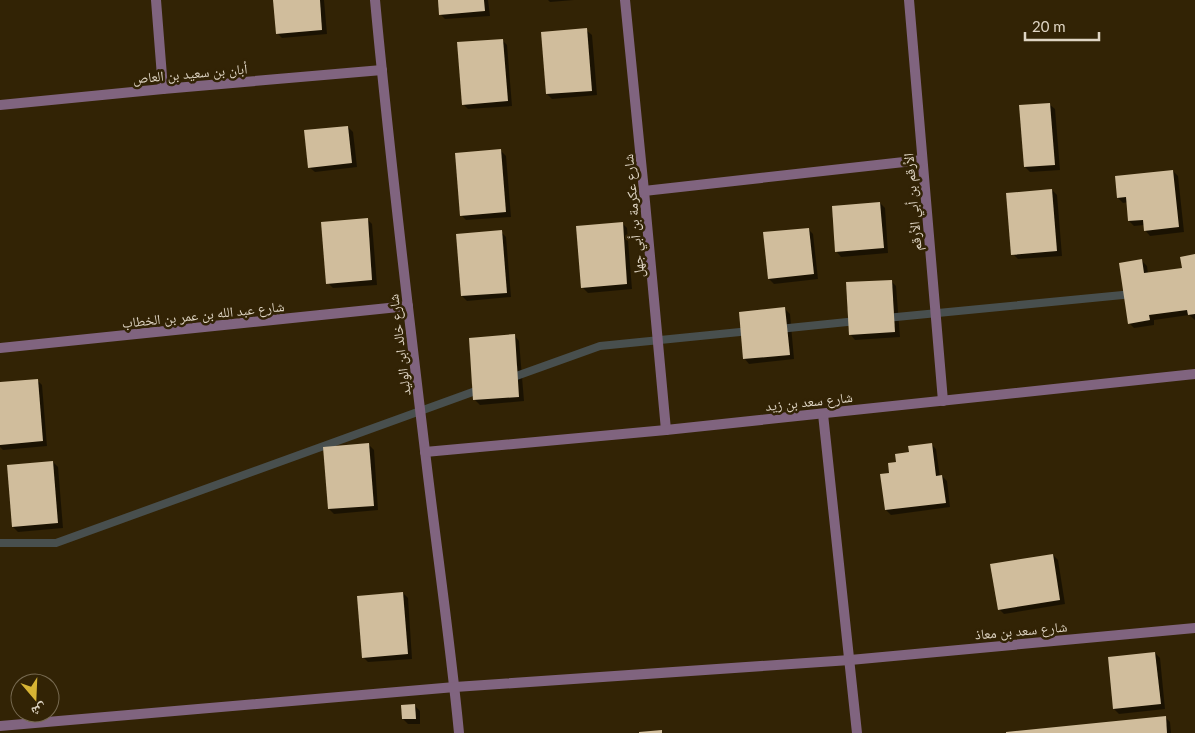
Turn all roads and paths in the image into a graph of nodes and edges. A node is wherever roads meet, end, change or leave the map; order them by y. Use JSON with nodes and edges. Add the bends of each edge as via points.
{"nodes":[{"id":1,"x":156,"y":0,"type":"edge"},
{"id":2,"x":375,"y":0,"type":"edge"},
{"id":3,"x":625,"y":0,"type":"edge"},
{"id":4,"x":909,"y":0,"type":"edge"},
{"id":5,"x":382,"y":70,"type":"junction"},
{"id":6,"x":163,"y":88,"type":"junction"},
{"id":7,"x":0,"y":105,"type":"edge"},
{"id":8,"x":922,"y":160,"type":"junction"},
{"id":9,"x":644,"y":191,"type":"junction"},
{"id":10,"x":408,"y":306,"type":"junction"},
{"id":11,"x":0,"y":348,"type":"edge"},
{"id":12,"x":1195,"y":374,"type":"edge"},
{"id":13,"x":943,"y":401,"type":"junction"},
{"id":14,"x":823,"y":414,"type":"junction"},
{"id":15,"x":666,"y":430,"type":"junction"},
{"id":16,"x":425,"y":452,"type":"junction"},
{"id":17,"x":1195,"y":628,"type":"edge"},
{"id":18,"x":850,"y":660,"type":"junction"},
{"id":19,"x":455,"y":687,"type":"junction"},
{"id":20,"x":0,"y":726,"type":"edge"},
{"id":21,"x":459,"y":733,"type":"edge"},
{"id":22,"x":857,"y":733,"type":"edge"}],
"edges":[{"from":1,"to":6,"type":"street"},
{"from":2,"to":5,"type":"street","name":"شارع خالد ابن الوليد"},
{"from":3,"to":9,"type":"street","name":"شارع عكرمة بن أبي جهل"},
{"from":4,"to":8,"type":"street","name":"الأرقم بن أبي الأرقم"},
{"from":5,"to":6,"type":"street","name":"أبان بن سعيد بن العاص"},
{"from":5,"to":10,"type":"street","name":"شارع خالد ابن الوليد"},
{"from":6,"to":7,"type":"street","name":"أبان بن سعيد بن العاص"},
{"from":8,"to":9,"type":"street"},
{"from":8,"to":13,"type":"street","name":"الأرقم بن أبي الأرقم"},
{"from":9,"to":15,"type":"street","name":"شارع عكرمة بن أبي جهل"},
{"from":10,"to":11,"type":"street","name":"شارع عبد الله بن عمر بن الخطاب"},
{"from":10,"to":16,"type":"street","name":"شارع خالد ابن الوليد"},
{"from":12,"to":13,"type":"street","name":"شارع سعد بن زيد"},
{"from":13,"to":14,"type":"street","name":"شارع سعد بن زيد"},
{"from":14,"to":15,"type":"street","name":"شارع سعد بن زيد"},
{"from":14,"to":18,"type":"street"},
{"from":15,"to":16,"type":"street","name":"شارع سعد بن زيد"},
{"from":16,"to":19,"type":"street","name":"شارع خالد ابن الوليد"},
{"from":17,"to":18,"type":"street","name":"شارع سعد بن معاذ"},
{"from":18,"to":19,"type":"street","name":"شارع سعد بن معاذ"},
{"from":18,"to":22,"type":"street"},
{"from":19,"to":20,"type":"street","name":"شارع سعد بن معاذ"},
{"from":19,"to":21,"type":"street","name":"شارع خالد ابن الوليد"}]}
